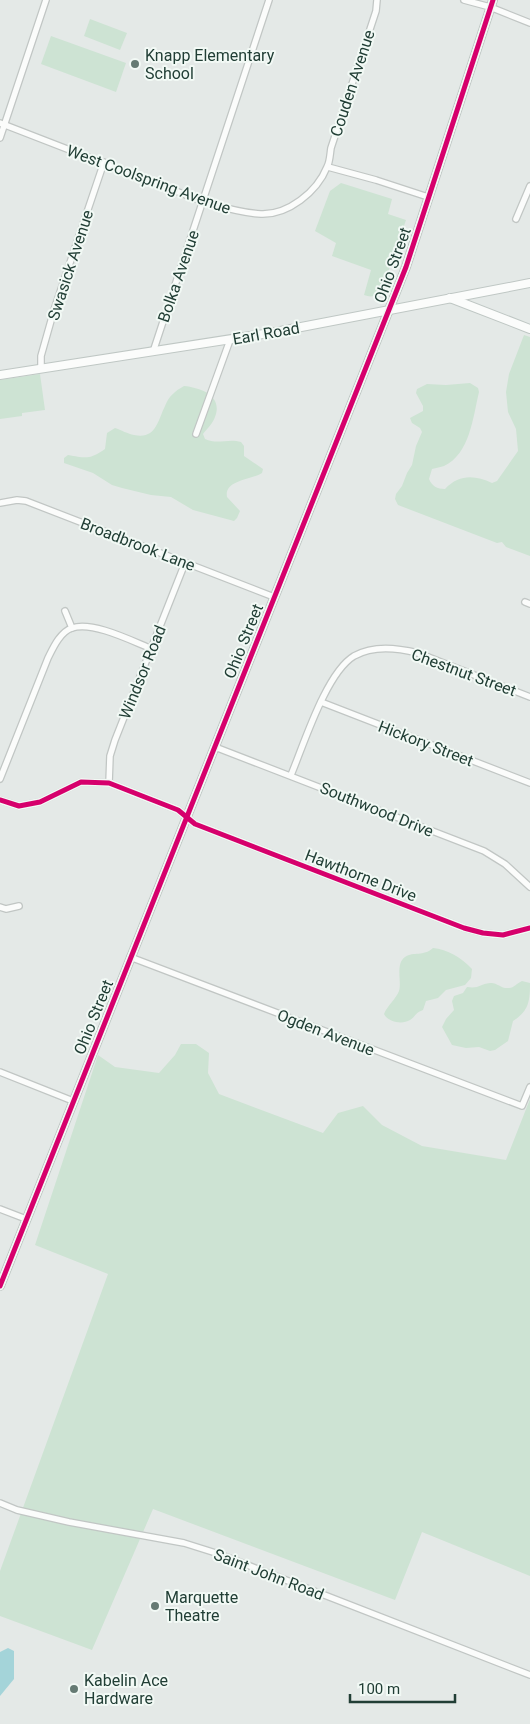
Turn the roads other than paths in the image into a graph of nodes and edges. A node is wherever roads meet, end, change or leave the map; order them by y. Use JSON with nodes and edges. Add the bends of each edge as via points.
{"nodes":[{"id":1,"x":46,"y":0,"type":"edge"},
{"id":2,"x":269,"y":0,"type":"edge"},
{"id":3,"x":377,"y":0,"type":"edge"},
{"id":4,"x":464,"y":0,"type":"edge"},
{"id":5,"x":491,"y":4,"type":"edge"},
{"id":6,"x":530,"y":23,"type":"edge"},
{"id":7,"x":2,"y":124,"type":"edge"},
{"id":8,"x":0,"y":138,"type":"edge"},
{"id":9,"x":104,"y":162,"type":"junction"},
{"id":10,"x":328,"y":167,"type":"junction"},
{"id":11,"x":530,"y":186,"type":"edge"},
{"id":12,"x":428,"y":197,"type":"junction"},
{"id":13,"x":204,"y":202,"type":"junction"},
{"id":14,"x":516,"y":219,"type":"dead end"},
{"id":15,"x":530,"y":283,"type":"edge"},
{"id":16,"x":450,"y":298,"type":"junction"},
{"id":17,"x":389,"y":311,"type":"junction"},
{"id":18,"x":530,"y":329,"type":"edge"},
{"id":19,"x":230,"y":340,"type":"junction"},
{"id":20,"x":153,"y":352,"type":"junction"},
{"id":21,"x":41,"y":369,"type":"junction"},
{"id":22,"x":0,"y":375,"type":"edge"},
{"id":23,"x":196,"y":434,"type":"dead end"},
{"id":24,"x":0,"y":503,"type":"edge"},
{"id":25,"x":185,"y":563,"type":"junction"},
{"id":26,"x":274,"y":597,"type":"junction"},
{"id":27,"x":64,"y":611,"type":"dead end"},
{"id":28,"x":72,"y":628,"type":"junction"},
{"id":29,"x":152,"y":648,"type":"junction"},
{"id":30,"x":530,"y":697,"type":"edge"},
{"id":31,"x":321,"y":702,"type":"junction"},
{"id":32,"x":215,"y":746,"type":"junction"},
{"id":33,"x":291,"y":775,"type":"junction"},
{"id":34,"x":0,"y":779,"type":"edge"},
{"id":35,"x":109,"y":783,"type":"junction"},
{"id":36,"x":530,"y":783,"type":"edge"},
{"id":37,"x":0,"y":800,"type":"edge"},
{"id":38,"x":188,"y":818,"type":"junction"},
{"id":39,"x":530,"y":886,"type":"edge"},
{"id":40,"x":19,"y":906,"type":"dead end"},
{"id":41,"x":0,"y":907,"type":"edge"},
{"id":42,"x":530,"y":928,"type":"edge"},
{"id":43,"x":130,"y":957,"type":"junction"},
{"id":44,"x":0,"y":1072,"type":"edge"},
{"id":45,"x":530,"y":1087,"type":"edge"},
{"id":46,"x":73,"y":1101,"type":"junction"},
{"id":47,"x":0,"y":1209,"type":"edge"},
{"id":48,"x":26,"y":1219,"type":"junction"},
{"id":49,"x":0,"y":1286,"type":"edge"},
{"id":50,"x":0,"y":1503,"type":"edge"},
{"id":51,"x":530,"y":1675,"type":"edge"}],
"edges":[{"from":1,"to":7,"type":"street"},
{"from":2,"to":13,"type":"street","name":"Bolka Avenue"},
{"from":3,"to":10,"type":"street","name":"Couden Avenue"},
{"from":4,"to":5,"type":"street"},
{"from":5,"to":6,"type":"street"},
{"from":5,"to":12,"type":"street","name":"Ohio Street"},
{"from":7,"to":8,"type":"street"},
{"from":7,"to":9,"type":"street","name":"West Coolspring Avenue"},
{"from":9,"to":13,"type":"street","name":"West Coolspring Avenue"},
{"from":9,"to":21,"type":"street","name":"Swasick Avenue","via":[[54,310],[41,356]]},
{"from":10,"to":12,"type":"street"},
{"from":10,"to":13,"type":"street","name":"West Coolspring Avenue","via":[[318,183],[285,210],[262,214]]},
{"from":11,"to":14,"type":"street"},
{"from":12,"to":17,"type":"street","name":"Ohio Street"},
{"from":13,"to":20,"type":"street","name":"Bolka Avenue"},
{"from":15,"to":16,"type":"street","name":"Earl Road"},
{"from":16,"to":17,"type":"street","name":"Earl Road"},
{"from":16,"to":18,"type":"street"},
{"from":17,"to":19,"type":"street","name":"Earl Road"},
{"from":17,"to":26,"type":"street","name":"Ohio Street"},
{"from":19,"to":20,"type":"street","name":"Earl Road"},
{"from":19,"to":23,"type":"street"},
{"from":20,"to":21,"type":"street","name":"Earl Road"},
{"from":21,"to":22,"type":"street","name":"Earl Road"},
{"from":24,"to":25,"type":"street","name":"Broadbrook Lane","via":[[26,501]]},
{"from":25,"to":26,"type":"street","name":"Broadbrook Lane"},
{"from":25,"to":29,"type":"street","name":"Windsor Road"},
{"from":26,"to":32,"type":"street","name":"Ohio Street"},
{"from":27,"to":28,"type":"street"},
{"from":28,"to":29,"type":"street","via":[[101,629]]},
{"from":28,"to":34,"type":"street","via":[[54,646]]},
{"from":29,"to":35,"type":"street","name":"Windsor Road","via":[[115,740],[110,756]]},
{"from":30,"to":31,"type":"street","name":"Chestnut Street","via":[[418,653],[377,648],[354,656],[344,664]]},
{"from":31,"to":33,"type":"street","name":"Chestnut Street"},
{"from":31,"to":36,"type":"street","name":"Hickory Street"},
{"from":32,"to":33,"type":"street","name":"Southwood Drive"},
{"from":32,"to":38,"type":"street","name":"Ohio Street"},
{"from":33,"to":39,"type":"street","name":"Southwood Drive","via":[[484,851]]},
{"from":35,"to":37,"type":"street","name":"Hawthorne Drive","via":[[81,782],[40,802],[19,806]]},
{"from":35,"to":38,"type":"street","name":"Hawthorne Drive","via":[[178,810]]},
{"from":38,"to":42,"type":"street","name":"Hawthorne Drive","via":[[195,824],[464,928],[503,935]]},
{"from":38,"to":43,"type":"street","name":"Ohio Street"},
{"from":40,"to":41,"type":"street"},
{"from":43,"to":45,"type":"street","name":"Ogden Avenue","via":[[522,1106]]},
{"from":43,"to":46,"type":"street","name":"Ohio Street"},
{"from":44,"to":46,"type":"street"},
{"from":46,"to":48,"type":"street","name":"Ohio Street"},
{"from":47,"to":48,"type":"street"},
{"from":48,"to":49,"type":"street","name":"Ohio Street"},
{"from":50,"to":51,"type":"street","name":"Saint John Road","via":[[17,1510],[184,1543],[219,1554]]}]}
